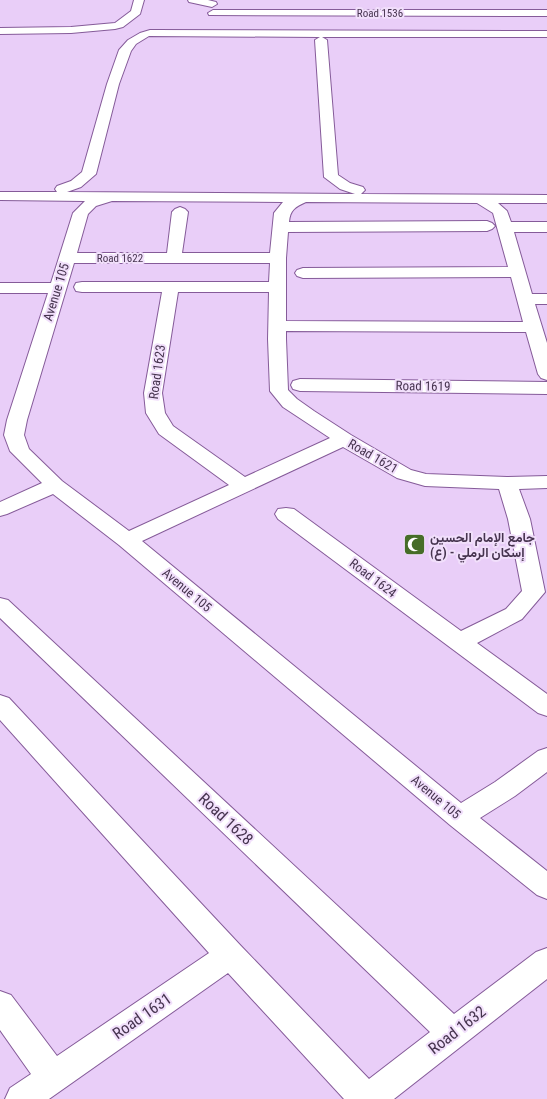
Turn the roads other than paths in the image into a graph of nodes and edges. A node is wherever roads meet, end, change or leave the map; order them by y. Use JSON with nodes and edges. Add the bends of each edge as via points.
{"nodes":[{"id":1,"x":139,"y":0,"type":"edge"},
{"id":2,"x":193,"y":0,"type":"edge"},
{"id":3,"x":213,"y":6,"type":"edge"},
{"id":4,"x":547,"y":7,"type":"edge"},
{"id":5,"x":210,"y":24,"type":"dead end"},
{"id":6,"x":547,"y":26,"type":"edge"},
{"id":7,"x":115,"y":29,"type":"junction"},
{"id":8,"x":0,"y":31,"type":"edge"},
{"id":9,"x":149,"y":32,"type":"junction"},
{"id":10,"x":305,"y":33,"type":"junction"},
{"id":11,"x":336,"y":33,"type":"junction"},
{"id":12,"x":547,"y":34,"type":"edge"},
{"id":13,"x":321,"y":40,"type":"junction"},
{"id":14,"x":125,"y":50,"type":"junction"},
{"id":15,"x":89,"y":174,"type":"junction"},
{"id":16,"x":331,"y":177,"type":"junction"},
{"id":17,"x":0,"y":188,"type":"edge"},
{"id":18,"x":358,"y":190,"type":"junction"},
{"id":19,"x":547,"y":190,"type":"edge"},
{"id":20,"x":60,"y":193,"type":"junction"},
{"id":21,"x":112,"y":193,"type":"junction"},
{"id":22,"x":304,"y":194,"type":"junction"},
{"id":23,"x":0,"y":196,"type":"edge"},
{"id":24,"x":261,"y":198,"type":"junction"},
{"id":25,"x":481,"y":199,"type":"junction"},
{"id":26,"x":512,"y":199,"type":"junction"},
{"id":27,"x":547,"y":199,"type":"edge"},
{"id":28,"x":500,"y":211,"type":"junction"},
{"id":29,"x":180,"y":212,"type":"dead end"},
{"id":30,"x":81,"y":213,"type":"junction"},
{"id":31,"x":282,"y":220,"type":"junction"},
{"id":32,"x":487,"y":226,"type":"dead end"},
{"id":33,"x":504,"y":227,"type":"junction"},
{"id":34,"x":547,"y":227,"type":"edge"},
{"id":35,"x":174,"y":257,"type":"junction"},
{"id":36,"x":66,"y":258,"type":"junction"},
{"id":37,"x":278,"y":258,"type":"junction"},
{"id":38,"x":518,"y":272,"type":"junction"},
{"id":39,"x":304,"y":273,"type":"dead end"},
{"id":40,"x":82,"y":287,"type":"dead end"},
{"id":41,"x":171,"y":287,"type":"junction"},
{"id":42,"x":278,"y":287,"type":"junction"},
{"id":43,"x":0,"y":288,"type":"edge"},
{"id":44,"x":57,"y":288,"type":"junction"},
{"id":45,"x":525,"y":299,"type":"junction"},
{"id":46,"x":547,"y":299,"type":"edge"},
{"id":47,"x":277,"y":326,"type":"junction"},
{"id":48,"x":533,"y":327,"type":"junction"},
{"id":49,"x":547,"y":374,"type":"edge"},
{"id":50,"x":300,"y":385,"type":"dead end"},
{"id":51,"x":547,"y":388,"type":"edge"},
{"id":52,"x":344,"y":439,"type":"junction"},
{"id":53,"x":547,"y":482,"type":"edge"},
{"id":54,"x":507,"y":483,"type":"junction"},
{"id":55,"x":55,"y":485,"type":"junction"},
{"id":56,"x":244,"y":486,"type":"junction"},
{"id":57,"x":0,"y":510,"type":"edge"},
{"id":58,"x":286,"y":514,"type":"dead end"},
{"id":59,"x":127,"y":540,"type":"junction"},
{"id":60,"x":0,"y":605,"type":"edge"},
{"id":61,"x":459,"y":642,"type":"junction"},
{"id":62,"x":0,"y":704,"type":"edge"},
{"id":63,"x":547,"y":707,"type":"edge"},
{"id":64,"x":547,"y":758,"type":"edge"},
{"id":65,"x":460,"y":817,"type":"junction"},
{"id":66,"x":547,"y":887,"type":"edge"},
{"id":67,"x":230,"y":955,"type":"junction"},
{"id":68,"x":547,"y":961,"type":"edge"},
{"id":69,"x":0,"y":1005,"type":"edge"},
{"id":70,"x":452,"y":1033,"type":"junction"},
{"id":71,"x":54,"y":1077,"type":"junction"},
{"id":72,"x":22,"y":1099,"type":"edge"},
{"id":73,"x":367,"y":1099,"type":"edge"}],
"edges":[{"from":1,"to":7,"type":"street","via":[[138,15]]},
{"from":2,"to":3,"type":"street","name":"Road 1536"},
{"from":3,"to":4,"type":"street","name":"Road 1536"},
{"from":3,"to":5,"type":"street"},
{"from":6,"to":9,"type":"street"},
{"from":7,"to":8,"type":"street"},
{"from":7,"to":9,"type":"street","via":[[128,37]]},
{"from":7,"to":14,"type":"street"},
{"from":9,"to":10,"type":"street"},
{"from":9,"to":14,"type":"street","via":[[132,42]]},
{"from":10,"to":11,"type":"street"},
{"from":10,"to":13,"type":"street"},
{"from":11,"to":12,"type":"street"},
{"from":11,"to":13,"type":"street"},
{"from":13,"to":16,"type":"street"},
{"from":14,"to":15,"type":"street","via":[[113,84]]},
{"from":15,"to":20,"type":"street","via":[[82,181]]},
{"from":15,"to":21,"type":"street","via":[[90,178]]},
{"from":16,"to":18,"type":"street","via":[[345,186]]},
{"from":16,"to":22,"type":"street"},
{"from":17,"to":20,"type":"street"},
{"from":18,"to":19,"type":"street"},
{"from":18,"to":22,"type":"street"},
{"from":20,"to":21,"type":"street"},
{"from":20,"to":23,"type":"street"},
{"from":20,"to":30,"type":"street"},
{"from":21,"to":22,"type":"street"},
{"from":21,"to":24,"type":"street"},
{"from":21,"to":30,"type":"street","via":[[90,204]]},
{"from":22,"to":24,"type":"street"},
{"from":22,"to":25,"type":"street"},
{"from":22,"to":31,"type":"street","via":[[288,204]]},
{"from":24,"to":31,"type":"street","via":[[275,204]]},
{"from":25,"to":26,"type":"street"},
{"from":25,"to":28,"type":"street"},
{"from":26,"to":27,"type":"street"},
{"from":26,"to":28,"type":"street"},
{"from":28,"to":33,"type":"street"},
{"from":29,"to":35,"type":"street"},
{"from":30,"to":36,"type":"street","name":"Avenue 105"},
{"from":31,"to":32,"type":"street"},
{"from":31,"to":37,"type":"street","name":"Road 1621"},
{"from":33,"to":34,"type":"street"},
{"from":33,"to":38,"type":"street"},
{"from":35,"to":36,"type":"street","name":"Road 1622"},
{"from":35,"to":37,"type":"street","name":"Road 1622"},
{"from":36,"to":44,"type":"street","name":"Avenue 105"},
{"from":37,"to":42,"type":"street","name":"Road 1621"},
{"from":38,"to":39,"type":"street"},
{"from":38,"to":45,"type":"street"},
{"from":40,"to":41,"type":"street"},
{"from":41,"to":42,"type":"street"},
{"from":41,"to":56,"type":"street","name":"Road 1623","via":[[153,393],[152,406],[156,418],[166,430]]},
{"from":42,"to":47,"type":"street","name":"Road 1621"},
{"from":43,"to":44,"type":"street"},
{"from":44,"to":55,"type":"street","name":"Avenue 105","via":[[14,435],[20,451]]},
{"from":45,"to":46,"type":"street"},
{"from":45,"to":48,"type":"street"},
{"from":47,"to":48,"type":"street"},
{"from":47,"to":52,"type":"street","name":"Road 1621","via":[[279,391],[290,403]]},
{"from":48,"to":49,"type":"street"},
{"from":50,"to":51,"type":"street","name":"Road 1619"},
{"from":52,"to":54,"type":"street","name":"Road 1621","via":[[404,474],[425,480]]},
{"from":52,"to":56,"type":"street"},
{"from":53,"to":54,"type":"street","name":"Road 1621"},
{"from":54,"to":61,"type":"street","via":[[519,519],[534,592],[514,614]]},
{"from":55,"to":57,"type":"street"},
{"from":55,"to":59,"type":"street","name":"Avenue 105"},
{"from":56,"to":59,"type":"street"},
{"from":58,"to":61,"type":"street","name":"Road 1624"},
{"from":59,"to":65,"type":"street","name":"Avenue 105"},
{"from":60,"to":70,"type":"street","name":"Road 1628"},
{"from":61,"to":63,"type":"street","name":"Road 1624"},
{"from":62,"to":67,"type":"street"},
{"from":64,"to":65,"type":"street","via":[[505,789]]},
{"from":65,"to":66,"type":"street","name":"Avenue 105"},
{"from":67,"to":71,"type":"street","name":"Road 1631"},
{"from":67,"to":73,"type":"street"},
{"from":68,"to":70,"type":"street","name":"Road 1632"},
{"from":69,"to":71,"type":"street"},
{"from":70,"to":73,"type":"street","name":"Road 1632"},
{"from":71,"to":72,"type":"street","name":"Road 1631"}]}
